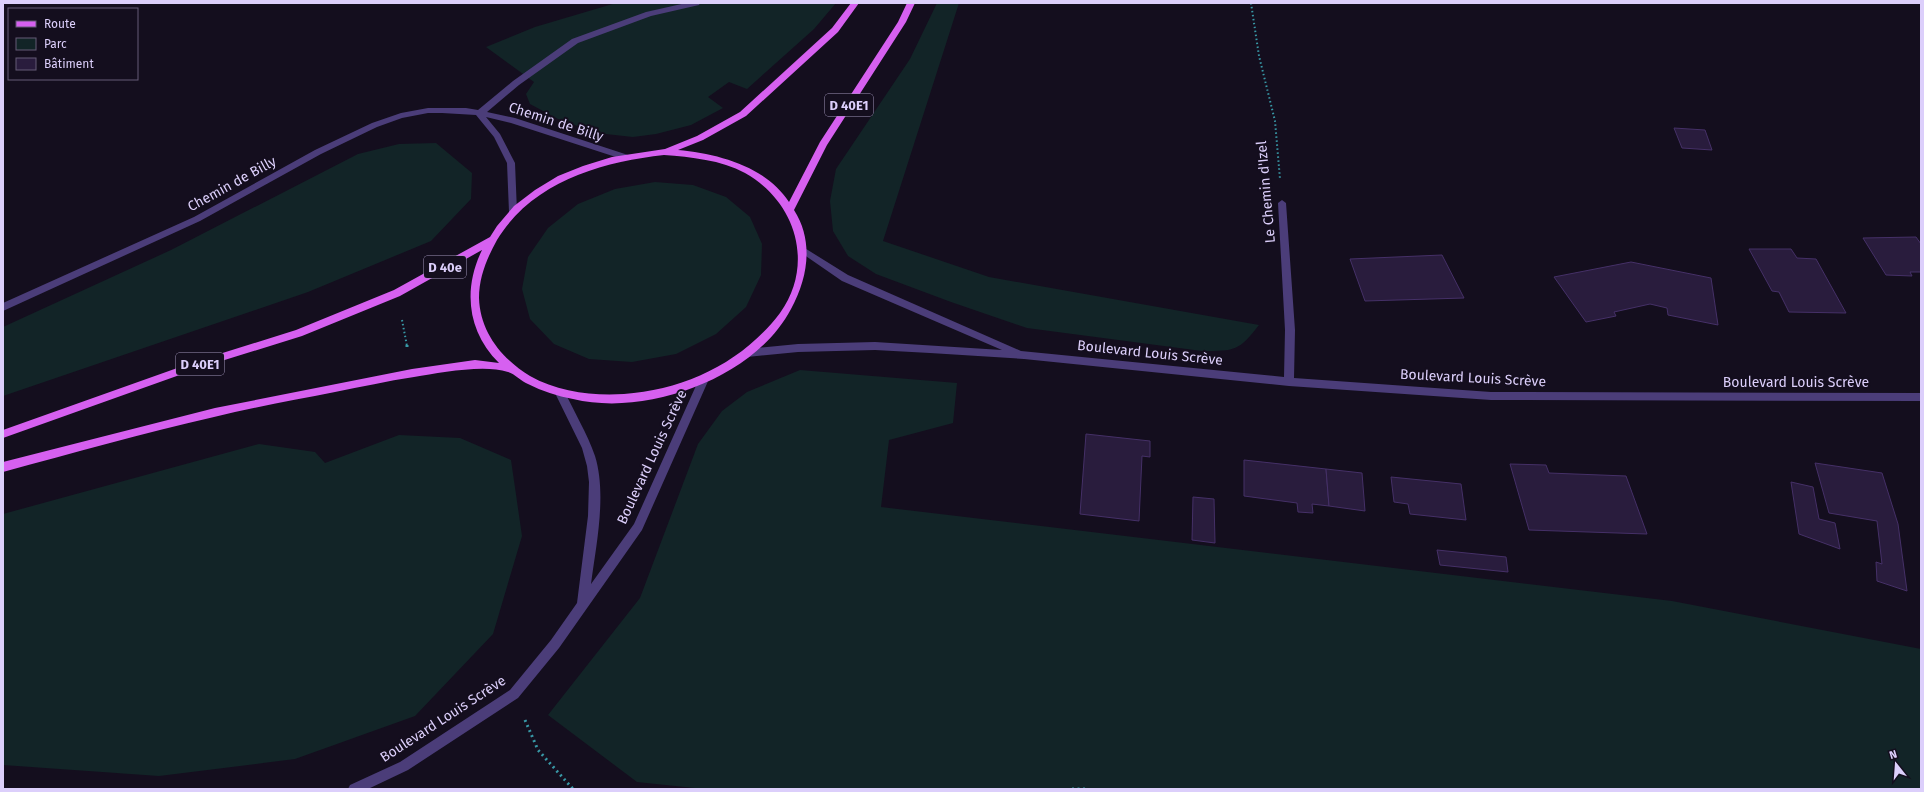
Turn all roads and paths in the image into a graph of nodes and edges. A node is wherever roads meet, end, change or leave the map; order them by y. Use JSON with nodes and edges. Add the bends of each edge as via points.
{"nodes":[{"id":1,"x":696,"y":3,"type":"edge"},
{"id":2,"x":855,"y":3,"type":"edge"},
{"id":3,"x":911,"y":3,"type":"edge"},
{"id":4,"x":1251,"y":3,"type":"edge"},
{"id":5,"x":479,"y":114,"type":"junction"},
{"id":6,"x":664,"y":152,"type":"junction"},
{"id":7,"x":625,"y":156,"type":"junction"},
{"id":8,"x":1282,"y":203,"type":"joint"},
{"id":9,"x":790,"y":209,"type":"junction"},
{"id":10,"x":513,"y":212,"type":"junction"},
{"id":11,"x":492,"y":240,"type":"junction"},
{"id":12,"x":803,"y":250,"type":"junction"},
{"id":13,"x":397,"y":293,"type":"junction"},
{"id":14,"x":3,"y":307,"type":"edge"},
{"id":15,"x":747,"y":354,"type":"junction"},
{"id":16,"x":1024,"y":355,"type":"junction"},
{"id":17,"x":510,"y":368,"type":"junction"},
{"id":18,"x":412,"y":373,"type":"junction"},
{"id":19,"x":704,"y":379,"type":"junction"},
{"id":20,"x":1289,"y":382,"type":"junction"},
{"id":21,"x":560,"y":393,"type":"junction"},
{"id":22,"x":1921,"y":397,"type":"edge"},
{"id":23,"x":3,"y":434,"type":"edge"},
{"id":24,"x":3,"y":467,"type":"edge"},
{"id":25,"x":583,"y":605,"type":"junction"},
{"id":26,"x":514,"y":694,"type":"junction"},
{"id":27,"x":354,"y":789,"type":"edge"},
{"id":28,"x":573,"y":789,"type":"edge"},
{"id":29,"x":1072,"y":789,"type":"edge"},
{"id":30,"x":1087,"y":789,"type":"edge"}],
"edges":[{"from":1,"to":5,"type":"street","via":[[649,14],[575,41],[516,82]]},
{"from":2,"to":6,"type":"main road","via":[[835,30],[743,114],[700,138]]},
{"from":3,"to":9,"type":"main road","number":"D 40E1","via":[[902,22],[824,144]]},
{"from":4,"to":8,"type":"path","name":"Le Chemin d'Izel","via":[[1259,56],[1275,121]]},
{"from":5,"to":7,"type":"street","name":"Chemin de Billy","via":[[521,122],[596,150]]},
{"from":5,"to":10,"type":"street","name":"Chemin de Billy","via":[[497,136],[511,163]]},
{"from":5,"to":14,"type":"street","name":"Chemin de Billy","via":[[441,110],[408,114],[373,124],[311,155],[198,218]]},
{"from":6,"to":7,"type":"main road"},
{"from":6,"to":9,"type":"main road","via":[[709,157],[748,171],[765,182]]},
{"from":7,"to":10,"type":"main road","via":[[601,162],[557,180]]},
{"from":8,"to":20,"type":"street","name":"Le Chemin d'Izel","via":[[1290,330]]},
{"from":9,"to":12,"type":"main road","via":[[801,235]]},
{"from":10,"to":11,"type":"main road"},
{"from":11,"to":13,"type":"main road","number":"D 40e"},
{"from":11,"to":17,"type":"main road","via":[[479,268],[474,295],[478,322],[490,347]]},
{"from":12,"to":15,"type":"main road","via":[[802,271],[795,293],[784,314]]},
{"from":12,"to":16,"type":"street","name":"Boulevard Louis Scrève","via":[[845,278]]},
{"from":13,"to":18,"type":"path"},
{"from":13,"to":23,"type":"main road","number":"D 40E1","via":[[299,333],[200,364]]},
{"from":15,"to":16,"type":"street","name":"Boulevard Louis Scrève","via":[[798,348],[875,346]]},
{"from":15,"to":19,"type":"main road","via":[[727,368]]},
{"from":16,"to":20,"type":"street","name":"Boulevard Louis Scrève"},
{"from":17,"to":18,"type":"main road","via":[[476,364]]},
{"from":17,"to":21,"type":"main road","via":[[533,382]]},
{"from":18,"to":24,"type":"main road","via":[[215,412]]},
{"from":19,"to":21,"type":"main road","via":[[646,396],[617,399],[588,398]]},
{"from":19,"to":25,"type":"street","name":"Boulevard Louis Scrève","via":[[638,527]]},
{"from":20,"to":22,"type":"street","name":"Boulevard Louis Scrève","via":[[1491,396]]},
{"from":21,"to":25,"type":"street","via":[[592,465],[594,498]]},
{"from":25,"to":26,"type":"street","name":"Boulevard Louis Scrève"},
{"from":26,"to":27,"type":"street","name":"Boulevard Louis Scrève","via":[[404,766]]},
{"from":26,"to":28,"type":"path","via":[[538,750]]},
{"from":29,"to":30,"type":"path"}]}
